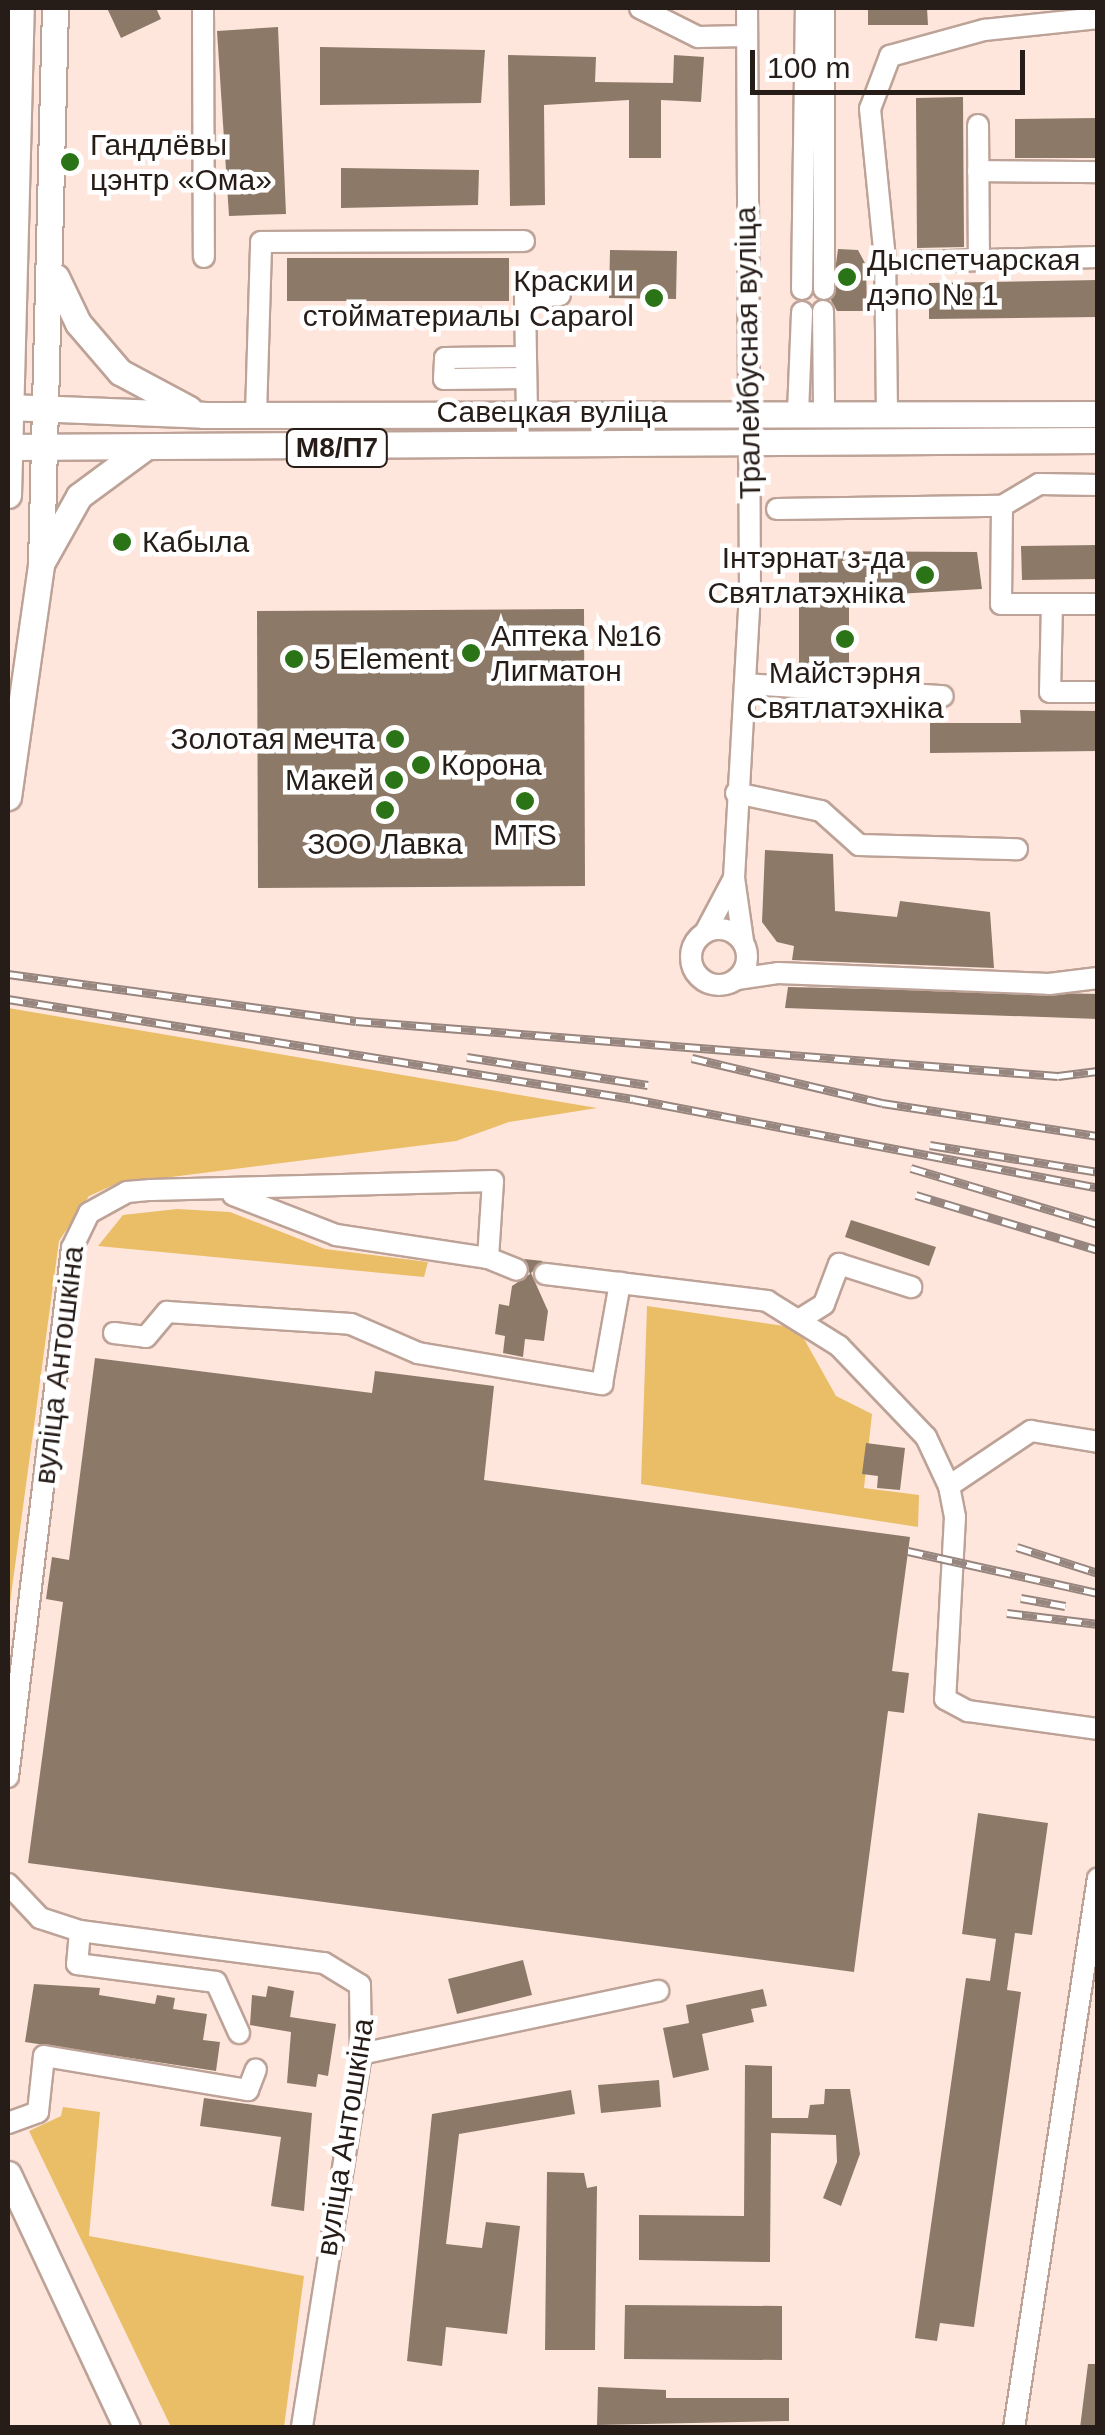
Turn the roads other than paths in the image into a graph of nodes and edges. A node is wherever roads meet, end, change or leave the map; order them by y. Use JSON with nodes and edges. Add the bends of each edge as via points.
{"nodes":[{"id":1,"x":22,"y":8,"type":"edge"},
{"id":2,"x":56,"y":8,"type":"edge"},
{"id":3,"x":202,"y":8,"type":"edge"},
{"id":4,"x":640,"y":8,"type":"edge"},
{"id":5,"x":747,"y":8,"type":"edge"},
{"id":6,"x":806,"y":8,"type":"edge"},
{"id":7,"x":824,"y":8,"type":"edge"},
{"id":8,"x":1098,"y":18,"type":"edge"},
{"id":9,"x":747,"y":36,"type":"junction"},
{"id":10,"x":978,"y":125,"type":"dead end"},
{"id":11,"x":978,"y":171,"type":"junction"},
{"id":12,"x":1098,"y":172,"type":"edge"},
{"id":13,"x":524,"y":241,"type":"dead end"},
{"id":14,"x":204,"y":257,"type":"dead end"},
{"id":15,"x":1098,"y":257,"type":"edge"},
{"id":16,"x":979,"y":260,"type":"junction"},
{"id":17,"x":911,"y":262,"type":"dead end"},
{"id":18,"x":52,"y":269,"type":"junction"},
{"id":19,"x":802,"y":289,"type":"dead end"},
{"id":20,"x":824,"y":289,"type":"dead end"},
{"id":21,"x":560,"y":295,"type":"dead end"},
{"id":22,"x":12,"y":299,"type":"edge"},
{"id":23,"x":823,"y":311,"type":"dead end"},
{"id":24,"x":802,"y":312,"type":"dead end"},
{"id":25,"x":11,"y":408,"type":"edge"},
{"id":26,"x":48,"y":412,"type":"junction"},
{"id":27,"x":527,"y":412,"type":"junction"},
{"id":28,"x":750,"y":412,"type":"junction"},
{"id":29,"x":811,"y":413,"type":"junction"},
{"id":30,"x":887,"y":413,"type":"junction"},
{"id":31,"x":1098,"y":414,"type":"edge"},
{"id":32,"x":203,"y":415,"type":"junction"},
{"id":33,"x":256,"y":415,"type":"junction"},
{"id":34,"x":1098,"y":440,"type":"edge"},
{"id":35,"x":750,"y":445,"type":"junction"},
{"id":36,"x":9,"y":447,"type":"edge"},
{"id":37,"x":44,"y":447,"type":"junction"},
{"id":38,"x":144,"y":448,"type":"junction"},
{"id":39,"x":1098,"y":485,"type":"edge"},
{"id":40,"x":8,"y":495,"type":"edge"},
{"id":41,"x":1002,"y":506,"type":"junction"},
{"id":42,"x":777,"y":509,"type":"dead end"},
{"id":43,"x":41,"y":564,"type":"junction"},
{"id":44,"x":1052,"y":604,"type":"junction"},
{"id":45,"x":1098,"y":604,"type":"edge"},
{"id":46,"x":745,"y":684,"type":"junction"},
{"id":47,"x":1098,"y":692,"type":"edge"},
{"id":48,"x":943,"y":696,"type":"dead end"},
{"id":49,"x":736,"y":793,"type":"junction"},
{"id":50,"x":8,"y":797,"type":"edge"},
{"id":51,"x":1017,"y":849,"type":"dead end"},
{"id":52,"x":734,"y":878,"type":"junction"},
{"id":53,"x":706,"y":931,"type":"junction"},
{"id":54,"x":746,"y":948,"type":"junction"},
{"id":55,"x":778,"y":973,"type":"junction"},
{"id":56,"x":1098,"y":978,"type":"edge"},
{"id":57,"x":737,"y":979,"type":"junction"},
{"id":58,"x":222,"y":1190,"type":"junction"},
{"id":59,"x":488,"y":1258,"type":"junction"},
{"id":60,"x":517,"y":1270,"type":"dead end"},
{"id":61,"x":545,"y":1274,"type":"dead end"},
{"id":62,"x":620,"y":1283,"type":"junction"},
{"id":63,"x":911,"y":1287,"type":"dead end"},
{"id":64,"x":802,"y":1318,"type":"junction"},
{"id":65,"x":114,"y":1333,"type":"dead end"},
{"id":66,"x":1098,"y":1442,"type":"edge"},
{"id":67,"x":949,"y":1486,"type":"junction"},
{"id":68,"x":1098,"y":1729,"type":"edge"},
{"id":69,"x":8,"y":1777,"type":"edge"},
{"id":70,"x":1098,"y":1878,"type":"edge"},
{"id":71,"x":8,"y":1884,"type":"edge"},
{"id":72,"x":80,"y":1931,"type":"junction"},
{"id":73,"x":658,"y":1991,"type":"dead end"},
{"id":74,"x":238,"y":2033,"type":"dead end"},
{"id":75,"x":362,"y":2054,"type":"junction"},
{"id":76,"x":256,"y":2069,"type":"dead end"},
{"id":77,"x":8,"y":2123,"type":"edge"},
{"id":78,"x":8,"y":2174,"type":"edge"},
{"id":79,"x":126,"y":2428,"type":"edge"},
{"id":80,"x":302,"y":2428,"type":"edge"},
{"id":81,"x":1014,"y":2428,"type":"edge"}],
"edges":[{"from":1,"to":22,"type":"main road"},
{"from":2,"to":18,"type":"main road"},
{"from":3,"to":14,"type":"street"},
{"from":4,"to":9,"type":"street","via":[[698,37]]},
{"from":5,"to":9,"type":"street","name":"Тралейбусная вуліца"},
{"from":6,"to":19,"type":"street"},
{"from":7,"to":20,"type":"street"},
{"from":8,"to":30,"type":"street","via":[[984,30],[890,56],[870,110],[885,259]]},
{"from":9,"to":28,"type":"street","name":"Тралейбусная вуліца"},
{"from":10,"to":11,"type":"street"},
{"from":11,"to":12,"type":"street"},
{"from":11,"to":16,"type":"street"},
{"from":13,"to":33,"type":"street","via":[[261,242]]},
{"from":15,"to":16,"type":"street"},
{"from":16,"to":17,"type":"street"},
{"from":18,"to":26,"type":"main road"},
{"from":18,"to":32,"type":"main road","via":[[78,323],[120,372]]},
{"from":21,"to":27,"type":"street","via":[[525,298]]},
{"from":22,"to":25,"type":"main road"},
{"from":23,"to":29,"type":"street"},
{"from":24,"to":29,"type":"street"},
{"from":25,"to":26,"type":"main road","name":"Савецкая вуліца","number":"М8/П7"},
{"from":25,"to":36,"type":"main road"},
{"from":26,"to":32,"type":"main road","name":"Савецкая вуліца","number":"М8/П7"},
{"from":26,"to":37,"type":"main road"},
{"from":27,"to":28,"type":"main road","name":"Савецкая вуліца","number":"М8/П7"},
{"from":27,"to":33,"type":"main road","name":"Савецкая вуліца","number":"М8/П7"},
{"from":28,"to":29,"type":"main road","name":"Савецкая вуліца","number":"М8/П7"},
{"from":28,"to":35,"type":"street","name":"Тралейбусная вуліца"},
{"from":29,"to":30,"type":"main road","name":"Савецкая вуліца","number":"М8/П7"},
{"from":30,"to":31,"type":"main road","name":"Савецкая вуліца","number":"М8/П7"},
{"from":32,"to":33,"type":"main road","name":"Савецкая вуліца","number":"М8/П7"},
{"from":34,"to":35,"type":"main road","name":"Савецкая вуліца","number":"М8/П7"},
{"from":35,"to":38,"type":"main road","name":"Савецкая вуліца","number":"М8/П7"},
{"from":35,"to":46,"type":"street","name":"Тралейбусная вуліца"},
{"from":36,"to":37,"type":"main road","name":"Савецкая вуліца","number":"М8/П7"},
{"from":36,"to":40,"type":"main road"},
{"from":37,"to":38,"type":"main road","name":"Савецкая вуліца","number":"М8/П7"},
{"from":37,"to":43,"type":"main road"},
{"from":38,"to":43,"type":"main road","via":[[79,496]]},
{"from":39,"to":41,"type":"street","via":[[1039,484]]},
{"from":41,"to":42,"type":"street"},
{"from":41,"to":44,"type":"street","via":[[1000,604]]},
{"from":43,"to":50,"type":"main road"},
{"from":44,"to":45,"type":"street"},
{"from":44,"to":47,"type":"street","via":[[1050,692]]},
{"from":46,"to":48,"type":"street"},
{"from":46,"to":49,"type":"street","name":"Тралейбусная вуліца"},
{"from":49,"to":51,"type":"street","via":[[822,811],[858,845]]},
{"from":49,"to":52,"type":"street","name":"Тралейбусная вуліца"},
{"from":52,"to":53,"type":"street","name":"Тралейбусная вуліца"},
{"from":52,"to":54,"type":"street","name":"Тралейбусная вуліца"},
{"from":53,"to":54,"type":"street","via":[[733,932]]},
{"from":53,"to":57,"type":"street","via":[[690,952],[699,978],[720,986]]},
{"from":54,"to":55,"type":"street"},
{"from":54,"to":57,"type":"street"},
{"from":55,"to":56,"type":"street","via":[[1049,984]]},
{"from":55,"to":57,"type":"street"},
{"from":58,"to":59,"type":"street","via":[[336,1236]]},
{"from":58,"to":59,"type":"street","name":"вуліца Антошкіна","via":[[492,1181]]},
{"from":58,"to":69,"type":"street","name":"вуліца Антошкіна","via":[[127,1192],[77,1226]]},
{"from":59,"to":60,"type":"street"},
{"from":61,"to":62,"type":"street"},
{"from":62,"to":64,"type":"street","via":[[736,1294]]},
{"from":62,"to":65,"type":"street","via":[[602,1384],[418,1353],[351,1324],[167,1312],[146,1337]]},
{"from":63,"to":64,"type":"street","via":[[839,1264],[824,1304]]},
{"from":64,"to":67,"type":"street","via":[[926,1437]]},
{"from":66,"to":67,"type":"street","via":[[1031,1431]]},
{"from":67,"to":68,"type":"street","via":[[955,1517],[945,1699],[968,1711]]},
{"from":70,"to":81,"type":"street"},
{"from":71,"to":72,"type":"street","name":"вуліца Антошкіна","via":[[40,1918]]},
{"from":72,"to":74,"type":"street","via":[[77,1964],[216,1982]]},
{"from":72,"to":75,"type":"street","name":"вуліца Антошкіна","via":[[341,1968],[360,1985],[366,2006]]},
{"from":73,"to":75,"type":"street"},
{"from":75,"to":80,"type":"street","name":"вуліца Антошкіна"},
{"from":76,"to":77,"type":"street","via":[[248,2090],[44,2056],[38,2112]]},
{"from":78,"to":79,"type":"main road"}]}
